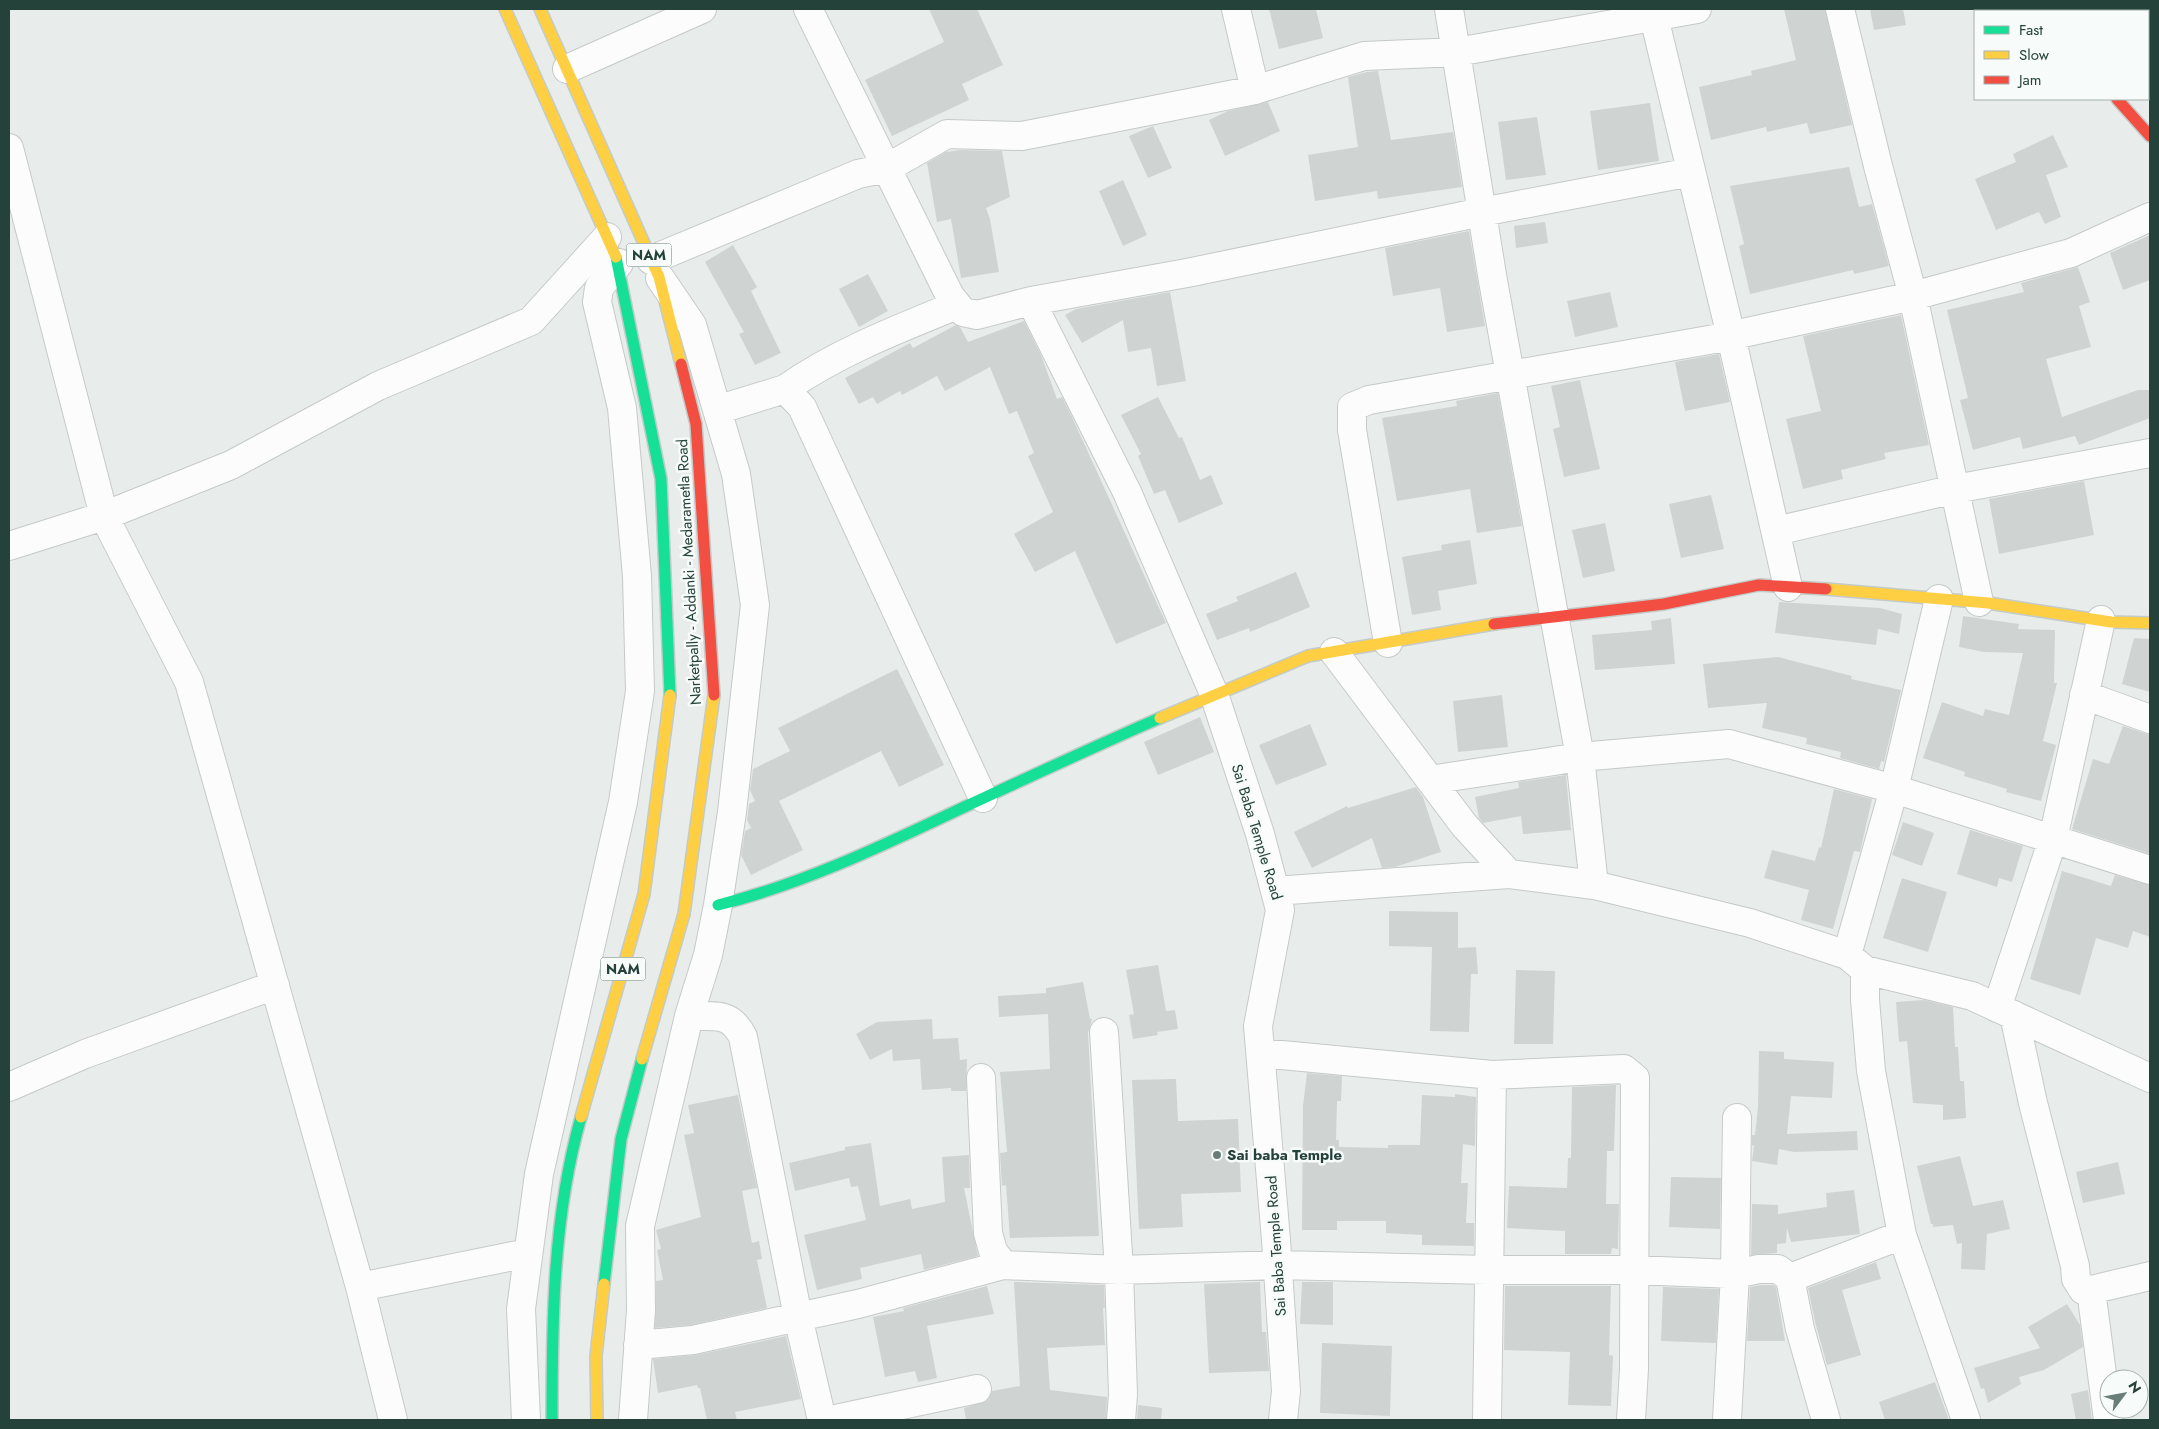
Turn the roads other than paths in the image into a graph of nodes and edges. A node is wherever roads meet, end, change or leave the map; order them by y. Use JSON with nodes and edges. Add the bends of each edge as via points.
{"nodes":[{"id":1,"x":505,"y":9,"type":"edge"},
{"id":2,"x":540,"y":9,"type":"edge"},
{"id":3,"x":702,"y":9,"type":"edge"},
{"id":4,"x":808,"y":9,"type":"edge"},
{"id":5,"x":1236,"y":9,"type":"edge"},
{"id":6,"x":1448,"y":9,"type":"edge"},
{"id":7,"x":1697,"y":9,"type":"edge"},
{"id":8,"x":1840,"y":9,"type":"edge"},
{"id":9,"x":1653,"y":13,"type":"edge"},
{"id":10,"x":1457,"y":52,"type":"junction"},
{"id":11,"x":567,"y":69,"type":"junction"},
{"id":12,"x":1255,"y":90,"type":"junction"},
{"id":13,"x":2118,"y":100,"type":"edge"},
{"id":14,"x":2150,"y":136,"type":"edge"},
{"id":15,"x":9,"y":148,"type":"edge"},
{"id":16,"x":887,"y":168,"type":"junction"},
{"id":17,"x":1692,"y":172,"type":"junction"},
{"id":18,"x":1482,"y":212,"type":"junction"},
{"id":19,"x":2150,"y":217,"type":"edge"},
{"id":20,"x":607,"y":237,"type":"junction"},
{"id":21,"x":619,"y":263,"type":"junction"},
{"id":22,"x":655,"y":268,"type":"junction"},
{"id":23,"x":1913,"y":296,"type":"junction"},
{"id":24,"x":1031,"y":301,"type":"junction"},
{"id":25,"x":957,"y":305,"type":"junction"},
{"id":26,"x":1731,"y":336,"type":"junction"},
{"id":27,"x":1510,"y":376,"type":"junction"},
{"id":28,"x":785,"y":389,"type":"junction"},
{"id":29,"x":718,"y":410,"type":"junction"},
{"id":30,"x":2150,"y":453,"type":"edge"},
{"id":31,"x":1955,"y":489,"type":"junction"},
{"id":32,"x":104,"y":516,"type":"junction"},
{"id":33,"x":1776,"y":531,"type":"junction"},
{"id":34,"x":9,"y":546,"type":"edge"},
{"id":35,"x":1788,"y":587,"type":"junction"},
{"id":36,"x":1939,"y":598,"type":"junction"},
{"id":37,"x":1979,"y":602,"type":"junction"},
{"id":38,"x":1555,"y":616,"type":"junction"},
{"id":39,"x":2101,"y":620,"type":"junction"},
{"id":40,"x":2150,"y":622,"type":"edge"},
{"id":41,"x":1388,"y":643,"type":"junction"},
{"id":42,"x":1334,"y":652,"type":"junction"},
{"id":43,"x":1214,"y":694,"type":"junction"},
{"id":44,"x":2084,"y":695,"type":"junction"},
{"id":45,"x":2150,"y":719,"type":"edge"},
{"id":46,"x":1580,"y":757,"type":"junction"},
{"id":47,"x":1430,"y":780,"type":"junction"},
{"id":48,"x":1894,"y":788,"type":"junction"},
{"id":49,"x":984,"y":798,"type":"junction"},
{"id":50,"x":2052,"y":839,"type":"junction"},
{"id":51,"x":2150,"y":870,"type":"edge"},
{"id":52,"x":1509,"y":874,"type":"junction"},
{"id":53,"x":1594,"y":885,"type":"junction"},
{"id":54,"x":1275,"y":891,"type":"junction"},
{"id":55,"x":718,"y":905,"type":"junction"},
{"id":56,"x":1856,"y":963,"type":"junction"},
{"id":57,"x":275,"y":985,"type":"junction"},
{"id":58,"x":2006,"y":1012,"type":"junction"},
{"id":59,"x":689,"y":1016,"type":"junction"},
{"id":60,"x":1104,"y":1032,"type":"dead end"},
{"id":61,"x":1261,"y":1053,"type":"junction"},
{"id":62,"x":1492,"y":1075,"type":"junction"},
{"id":63,"x":981,"y":1078,"type":"dead end"},
{"id":64,"x":2150,"y":1078,"type":"edge"},
{"id":65,"x":9,"y":1087,"type":"edge"},
{"id":66,"x":1737,"y":1118,"type":"dead end"},
{"id":67,"x":1902,"y":1235,"type":"junction"},
{"id":68,"x":528,"y":1253,"type":"junction"},
{"id":69,"x":1003,"y":1265,"type":"junction"},
{"id":70,"x":1278,"y":1265,"type":"junction"},
{"id":71,"x":1119,"y":1270,"type":"junction"},
{"id":72,"x":1488,"y":1270,"type":"junction"},
{"id":73,"x":1634,"y":1270,"type":"junction"},
{"id":74,"x":1735,"y":1274,"type":"junction"},
{"id":75,"x":2150,"y":1276,"type":"edge"},
{"id":76,"x":1790,"y":1278,"type":"junction"},
{"id":77,"x":360,"y":1287,"type":"junction"},
{"id":78,"x":2091,"y":1290,"type":"junction"},
{"id":79,"x":798,"y":1317,"type":"junction"},
{"id":80,"x":638,"y":1345,"type":"junction"},
{"id":81,"x":977,"y":1389,"type":"dead end"},
{"id":82,"x":393,"y":1420,"type":"edge"},
{"id":83,"x":526,"y":1420,"type":"edge"},
{"id":84,"x":552,"y":1420,"type":"edge"},
{"id":85,"x":597,"y":1420,"type":"edge"},
{"id":86,"x":633,"y":1420,"type":"edge"},
{"id":87,"x":822,"y":1420,"type":"edge"},
{"id":88,"x":831,"y":1420,"type":"edge"},
{"id":89,"x":1121,"y":1420,"type":"edge"},
{"id":90,"x":1283,"y":1420,"type":"edge"},
{"id":91,"x":1487,"y":1420,"type":"edge"},
{"id":92,"x":1631,"y":1420,"type":"edge"},
{"id":93,"x":1728,"y":1420,"type":"edge"},
{"id":94,"x":1826,"y":1420,"type":"edge"},
{"id":95,"x":1966,"y":1420,"type":"edge"},
{"id":96,"x":2108,"y":1420,"type":"edge"}],
"edges":[{"from":1,"to":20,"type":"main road","name":"Narketpally - Addanki - Medarametla Road","number":"NAM"},
{"from":2,"to":11,"type":"main road","name":"Narketpally - Addanki - Medarametla Road","number":"NAM"},
{"from":3,"to":11,"type":"street"},
{"from":4,"to":16,"type":"street"},
{"from":5,"to":12,"type":"street"},
{"from":6,"to":10,"type":"street"},
{"from":7,"to":9,"type":"street"},
{"from":8,"to":23,"type":"street"},
{"from":9,"to":10,"type":"street"},
{"from":9,"to":17,"type":"street"},
{"from":10,"to":12,"type":"street","via":[[1364,56]]},
{"from":10,"to":18,"type":"street"},
{"from":11,"to":22,"type":"main road","name":"Narketpally - Addanki - Medarametla Road","number":"NAM"},
{"from":12,"to":16,"type":"street","via":[[1022,136],[947,134]]},
{"from":13,"to":14,"type":"main road"},
{"from":15,"to":32,"type":"street"},
{"from":16,"to":22,"type":"street","via":[[858,174]]},
{"from":16,"to":25,"type":"street"},
{"from":17,"to":18,"type":"street"},
{"from":17,"to":26,"type":"street"},
{"from":18,"to":24,"type":"street","via":[[1188,273]]},
{"from":18,"to":27,"type":"street"},
{"from":19,"to":23,"type":"street","via":[[2071,253]]},
{"from":20,"to":21,"type":"main road","name":"Narketpally - Addanki - Medarametla Road","number":"NAM"},
{"from":20,"to":32,"type":"street","via":[[531,321],[378,386],[231,465]]},
{"from":21,"to":68,"type":"street","via":[[599,288],[597,302],[622,408],[637,576],[640,691],[623,802],[539,1174]]},
{"from":21,"to":84,"type":"main road","name":"Narketpally - Addanki - Medarametla Road","number":"NAM","via":[[662,479],[671,689],[644,894],[571,1151],[557,1240],[552,1306]]},
{"from":22,"to":29,"type":"street","via":[[692,325]]},
{"from":22,"to":85,"type":"main road","name":"Narketpally - Addanki - Medarametla Road","number":"NAM","via":[[696,424],[714,696],[684,914],[620,1140],[596,1356]]},
{"from":23,"to":26,"type":"street"},
{"from":23,"to":31,"type":"street"},
{"from":24,"to":25,"type":"street","via":[[977,315],[963,312]]},
{"from":24,"to":43,"type":"street","name":"Sai Baba Temple Road","via":[[1127,492]]},
{"from":25,"to":28,"type":"street","via":[[815,368]]},
{"from":26,"to":27,"type":"street"},
{"from":26,"to":33,"type":"street"},
{"from":27,"to":38,"type":"street"},
{"from":27,"to":41,"type":"street","via":[[1369,400],[1352,407],[1352,430]]},
{"from":28,"to":29,"type":"street"},
{"from":28,"to":49,"type":"street","via":[[802,407]]},
{"from":29,"to":55,"type":"street","via":[[736,474],[756,605]]},
{"from":30,"to":31,"type":"street"},
{"from":31,"to":33,"type":"street"},
{"from":31,"to":37,"type":"street"},
{"from":32,"to":34,"type":"street"},
{"from":32,"to":57,"type":"street","via":[[189,682]]},
{"from":33,"to":35,"type":"street"},
{"from":35,"to":36,"type":"main road"},
{"from":35,"to":38,"type":"main road","via":[[1759,585],[1664,604]]},
{"from":36,"to":37,"type":"main road"},
{"from":36,"to":48,"type":"street"},
{"from":37,"to":39,"type":"main road"},
{"from":38,"to":41,"type":"main road"},
{"from":38,"to":46,"type":"street"},
{"from":39,"to":40,"type":"main road"},
{"from":39,"to":44,"type":"street"},
{"from":41,"to":42,"type":"main road"},
{"from":42,"to":43,"type":"main road","via":[[1308,656]]},
{"from":42,"to":47,"type":"street"},
{"from":43,"to":49,"type":"main road"},
{"from":43,"to":54,"type":"street","name":"Sai Baba Temple Road","via":[[1260,834]]},
{"from":44,"to":45,"type":"street"},
{"from":44,"to":50,"type":"street"},
{"from":46,"to":47,"type":"street"},
{"from":46,"to":48,"type":"street","via":[[1729,744]]},
{"from":46,"to":53,"type":"street"},
{"from":47,"to":52,"type":"street","via":[[1464,825]]},
{"from":48,"to":50,"type":"street"},
{"from":48,"to":56,"type":"street"},
{"from":49,"to":55,"type":"main road","via":[[880,847],[772,891]]},
{"from":50,"to":51,"type":"street"},
{"from":50,"to":58,"type":"street"},
{"from":52,"to":53,"type":"street"},
{"from":52,"to":54,"type":"street"},
{"from":53,"to":56,"type":"street","via":[[1750,924]]},
{"from":54,"to":61,"type":"street","name":"Sai Baba Temple Road","via":[[1280,910],[1258,1026]]},
{"from":55,"to":59,"type":"street","via":[[708,956]]},
{"from":56,"to":58,"type":"street","via":[[1972,996]]},
{"from":56,"to":67,"type":"street","via":[[1865,1000],[1871,1071]]},
{"from":57,"to":65,"type":"street","via":[[85,1054]]},
{"from":57,"to":77,"type":"street"},
{"from":58,"to":64,"type":"street"},
{"from":58,"to":78,"type":"street","via":[[2076,1279],[2083,1290]]},
{"from":59,"to":79,"type":"street","via":[[725,1017],[737,1024],[744,1037]]},
{"from":59,"to":80,"type":"street","via":[[640,1226]]},
{"from":60,"to":71,"type":"street"},
{"from":61,"to":62,"type":"street"},
{"from":61,"to":70,"type":"street","name":"Sai Baba Temple Road"},
{"from":62,"to":72,"type":"street"},
{"from":62,"to":73,"type":"street","via":[[1624,1069],[1635,1078]]},
{"from":63,"to":69,"type":"street","via":[[988,1233],[993,1251]]},
{"from":66,"to":74,"type":"street"},
{"from":67,"to":76,"type":"street"},
{"from":67,"to":95,"type":"street"},
{"from":68,"to":77,"type":"street"},
{"from":68,"to":83,"type":"street","via":[[521,1309]]},
{"from":69,"to":71,"type":"street"},
{"from":69,"to":79,"type":"street"},
{"from":70,"to":71,"type":"street"},
{"from":70,"to":72,"type":"street"},
{"from":70,"to":90,"type":"street","name":"Sai Baba Temple Road","via":[[1286,1391]]},
{"from":71,"to":89,"type":"street"},
{"from":72,"to":73,"type":"street"},
{"from":72,"to":91,"type":"street"},
{"from":73,"to":74,"type":"street"},
{"from":73,"to":92,"type":"street"},
{"from":74,"to":76,"type":"street","via":[[1778,1269]]},
{"from":74,"to":93,"type":"street"},
{"from":75,"to":78,"type":"street"},
{"from":76,"to":94,"type":"street","via":[[1800,1329]]},
{"from":77,"to":82,"type":"street"},
{"from":78,"to":96,"type":"street"},
{"from":79,"to":80,"type":"street","via":[[693,1340]]},
{"from":79,"to":87,"type":"street"},
{"from":80,"to":86,"type":"street"},
{"from":81,"to":88,"type":"street"}]}
